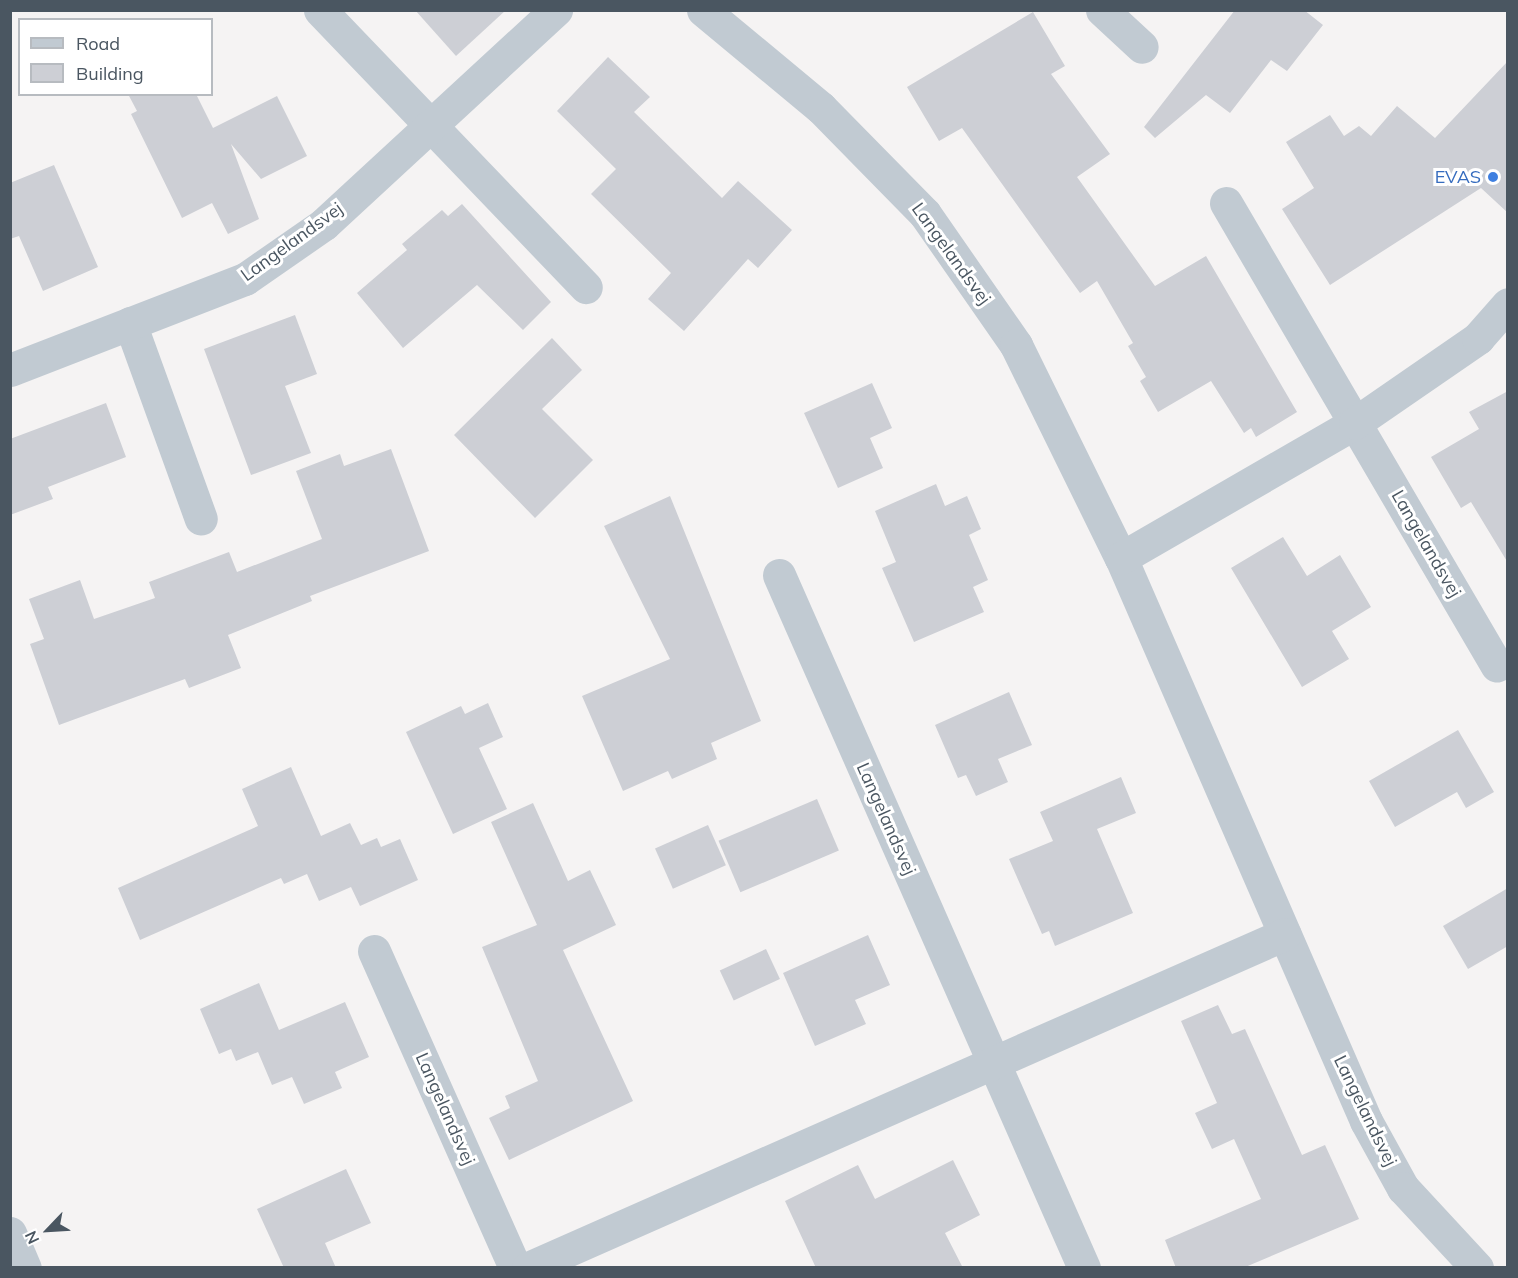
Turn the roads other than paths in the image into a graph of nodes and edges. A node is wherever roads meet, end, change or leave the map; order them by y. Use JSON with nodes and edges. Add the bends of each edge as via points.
{"nodes":[{"id":1,"x":320,"y":10,"type":"edge"},
{"id":2,"x":556,"y":10,"type":"edge"},
{"id":3,"x":703,"y":10,"type":"edge"},
{"id":4,"x":1102,"y":10,"type":"edge"},
{"id":5,"x":1142,"y":47,"type":"dead end"},
{"id":6,"x":431,"y":126,"type":"junction"},
{"id":7,"x":1226,"y":203,"type":"dead end"},
{"id":8,"x":586,"y":286,"type":"dead end"},
{"id":9,"x":1508,"y":304,"type":"edge"},
{"id":10,"x":130,"y":323,"type":"junction"},
{"id":11,"x":10,"y":370,"type":"edge"},
{"id":12,"x":1355,"y":423,"type":"junction"},
{"id":13,"x":201,"y":519,"type":"dead end"},
{"id":14,"x":1121,"y":558,"type":"junction"},
{"id":15,"x":779,"y":575,"type":"dead end"},
{"id":16,"x":1497,"y":666,"type":"dead end"},
{"id":17,"x":1285,"y":934,"type":"junction"},
{"id":18,"x":374,"y":951,"type":"dead end"},
{"id":19,"x":993,"y":1062,"type":"junction"},
{"id":20,"x":10,"y":1233,"type":"edge"},
{"id":21,"x":25,"y":1268,"type":"edge"},
{"id":22,"x":515,"y":1268,"type":"edge"},
{"id":23,"x":528,"y":1268,"type":"edge"},
{"id":24,"x":1084,"y":1268,"type":"edge"},
{"id":25,"x":1477,"y":1268,"type":"edge"}],
"edges":[{"from":1,"to":6,"type":"street"},
{"from":2,"to":6,"type":"street","name":"Langelandsvej"},
{"from":3,"to":14,"type":"street","name":"Langelandsvej","via":[[821,108],[925,214],[1016,345]]},
{"from":4,"to":5,"type":"street"},
{"from":6,"to":8,"type":"street"},
{"from":6,"to":10,"type":"street","name":"Langelandsvej","via":[[324,224],[245,279]]},
{"from":7,"to":12,"type":"street","name":"Langelandsvej"},
{"from":9,"to":12,"type":"street","via":[[1478,338]]},
{"from":10,"to":11,"type":"street","name":"Langelandsvej"},
{"from":10,"to":13,"type":"street"},
{"from":12,"to":14,"type":"street"},
{"from":12,"to":16,"type":"street","name":"Langelandsvej"},
{"from":14,"to":17,"type":"street","name":"Langelandsvej"},
{"from":15,"to":19,"type":"street","name":"Langelandsvej"},
{"from":17,"to":19,"type":"street"},
{"from":17,"to":25,"type":"street","name":"Langelandsvej","via":[[1366,1121],[1403,1188]]},
{"from":18,"to":22,"type":"street","name":"Langelandsvej"},
{"from":19,"to":23,"type":"street"},
{"from":19,"to":24,"type":"street","name":"Langelandsvej"},
{"from":20,"to":21,"type":"street"}]}
